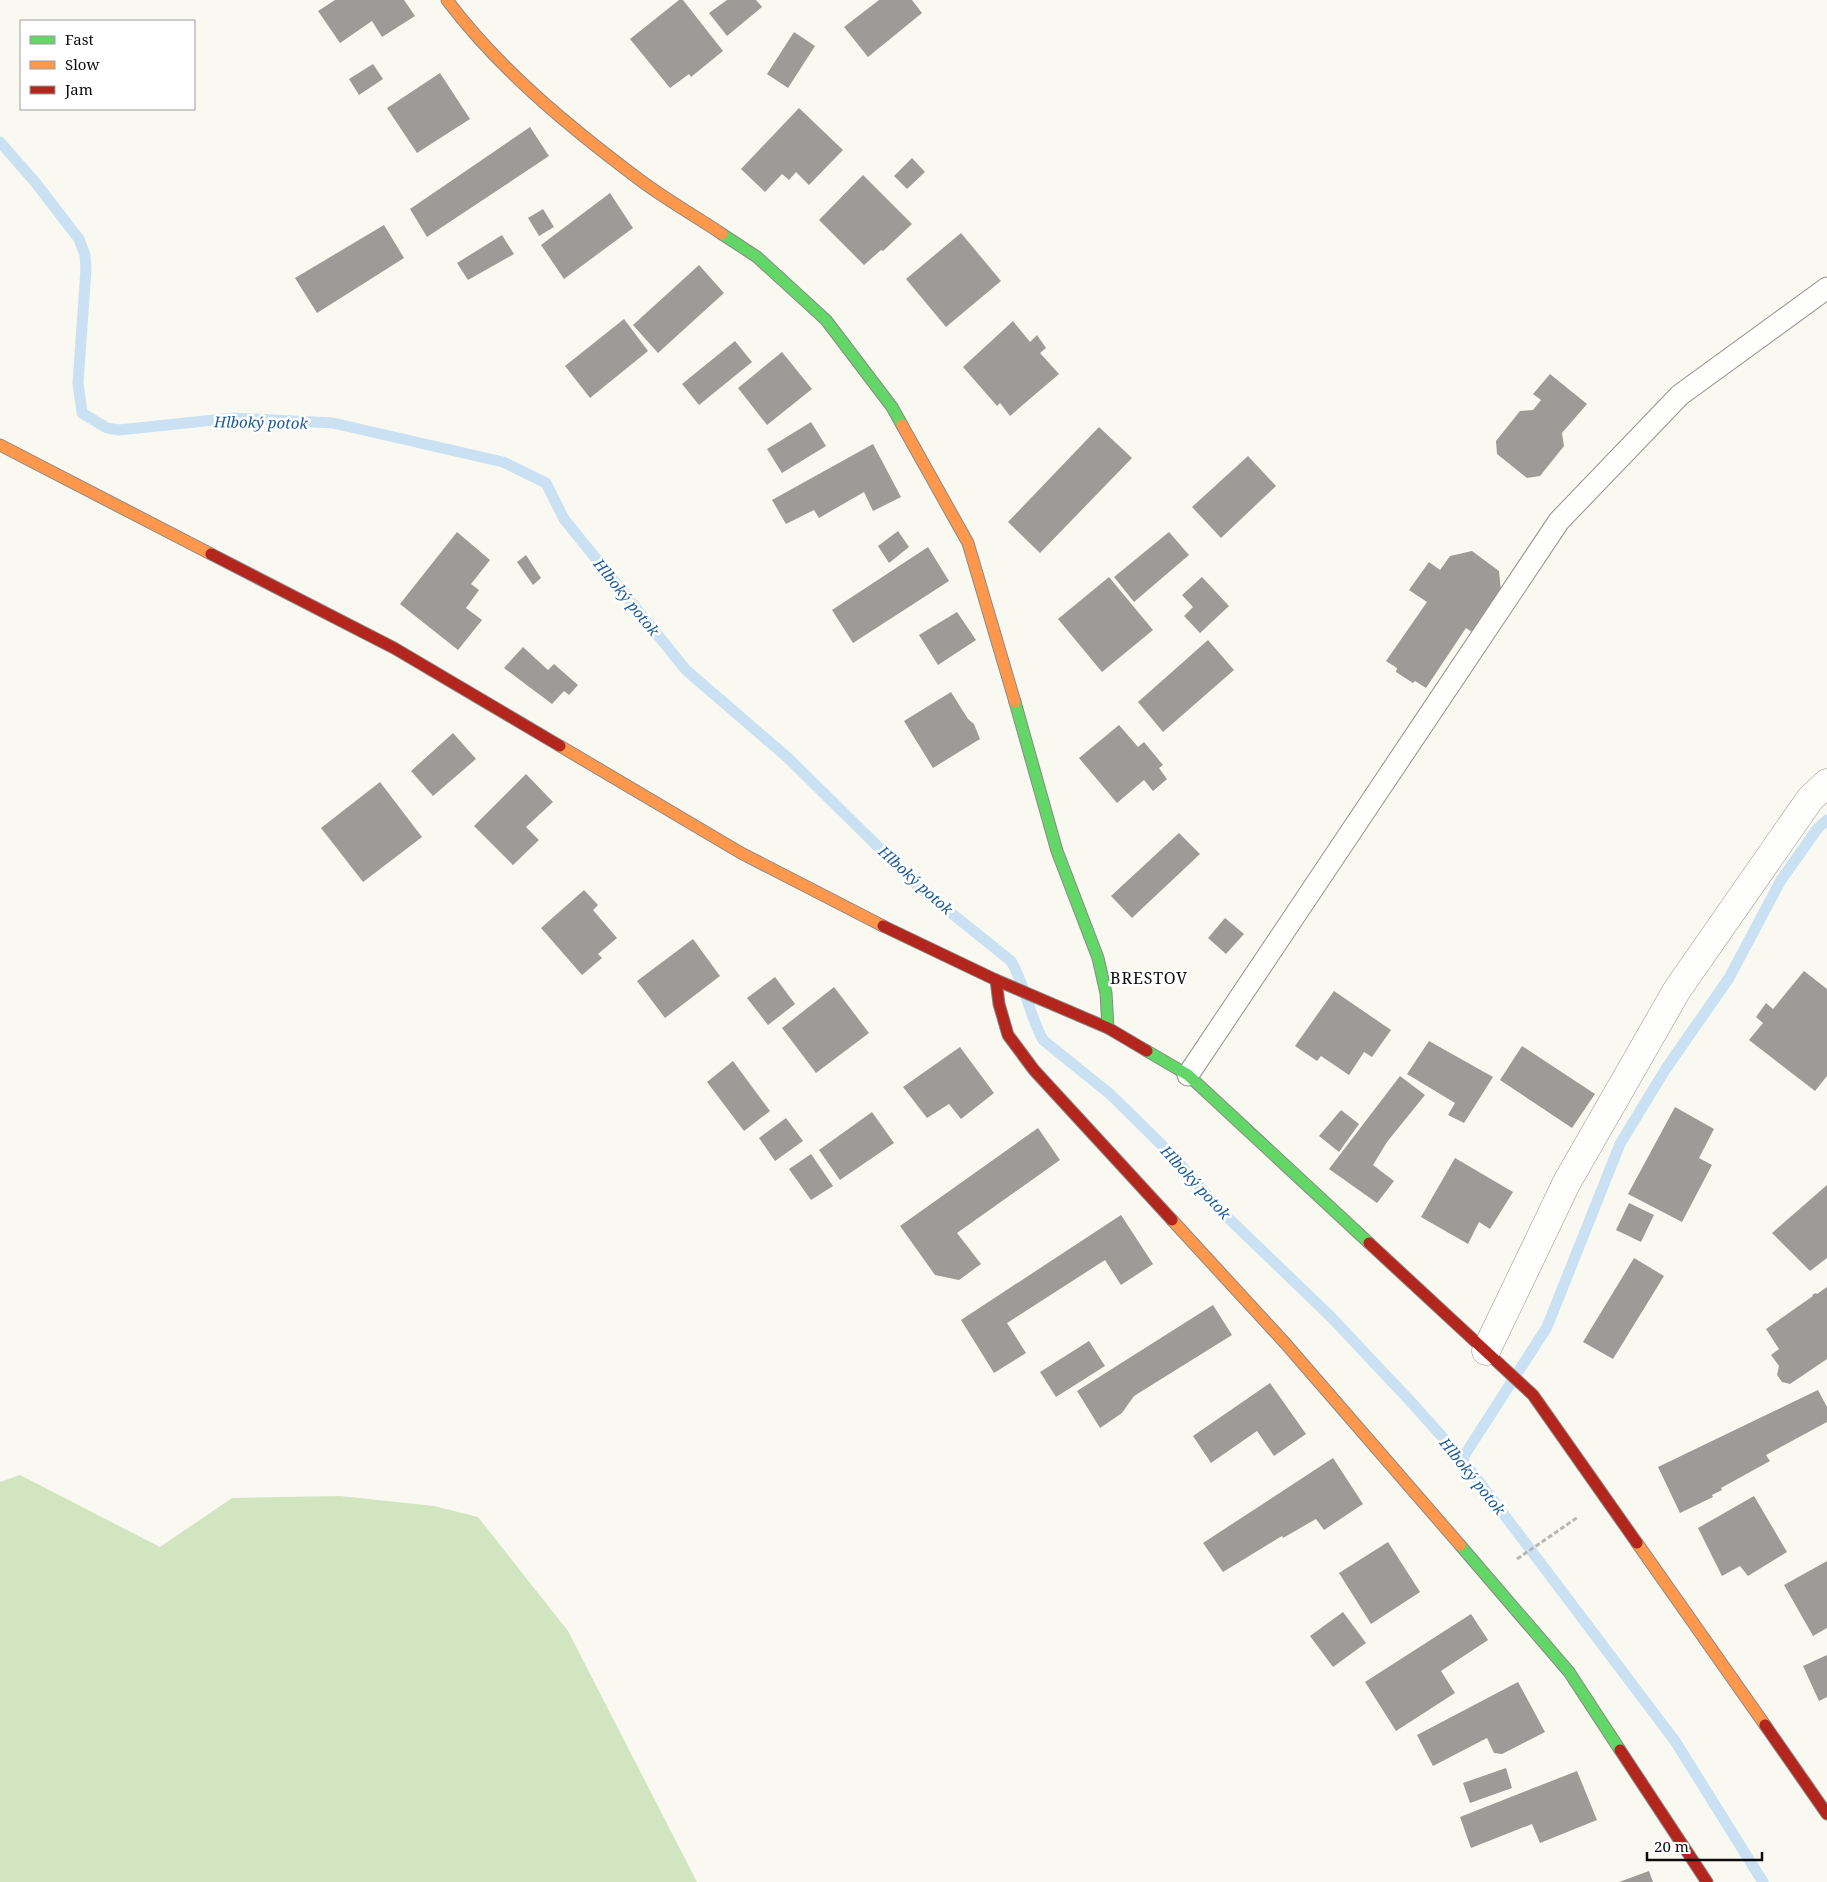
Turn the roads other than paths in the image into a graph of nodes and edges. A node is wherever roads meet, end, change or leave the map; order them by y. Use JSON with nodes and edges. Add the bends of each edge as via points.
{"nodes":[{"id":1,"x":447,"y":0,"type":"edge"},
{"id":2,"x":1827,"y":288,"type":"edge"},
{"id":3,"x":0,"y":445,"type":"edge"},
{"id":4,"x":1827,"y":783,"type":"edge"},
{"id":5,"x":996,"y":980,"type":"junction"},
{"id":6,"x":1108,"y":1028,"type":"junction"},
{"id":7,"x":1188,"y":1075,"type":"junction"},
{"id":8,"x":1491,"y":1356,"type":"junction"},
{"id":9,"x":1827,"y":1814,"type":"edge"},
{"id":10,"x":1706,"y":1882,"type":"edge"}],
"edges":[{"from":1,"to":6,"type":"street","via":[[468,28],[536,97],[636,178],[757,257],[826,320],[892,407],[968,543],[1057,851],[1098,958],[1106,993]]},
{"from":2,"to":7,"type":"lane","via":[[1680,395],[1559,521]]},
{"from":3,"to":5,"type":"street","via":[[394,648],[741,852],[870,920]]},
{"from":4,"to":8,"type":"street","via":[[1810,799],[1677,990],[1567,1182]]},
{"from":5,"to":6,"type":"street"},
{"from":5,"to":10,"type":"street","via":[[1008,1035],[1034,1070],[1285,1343],[1569,1672]]},
{"from":6,"to":7,"type":"street"},
{"from":7,"to":8,"type":"street"},
{"from":8,"to":9,"type":"street","via":[[1533,1395]]}]}
